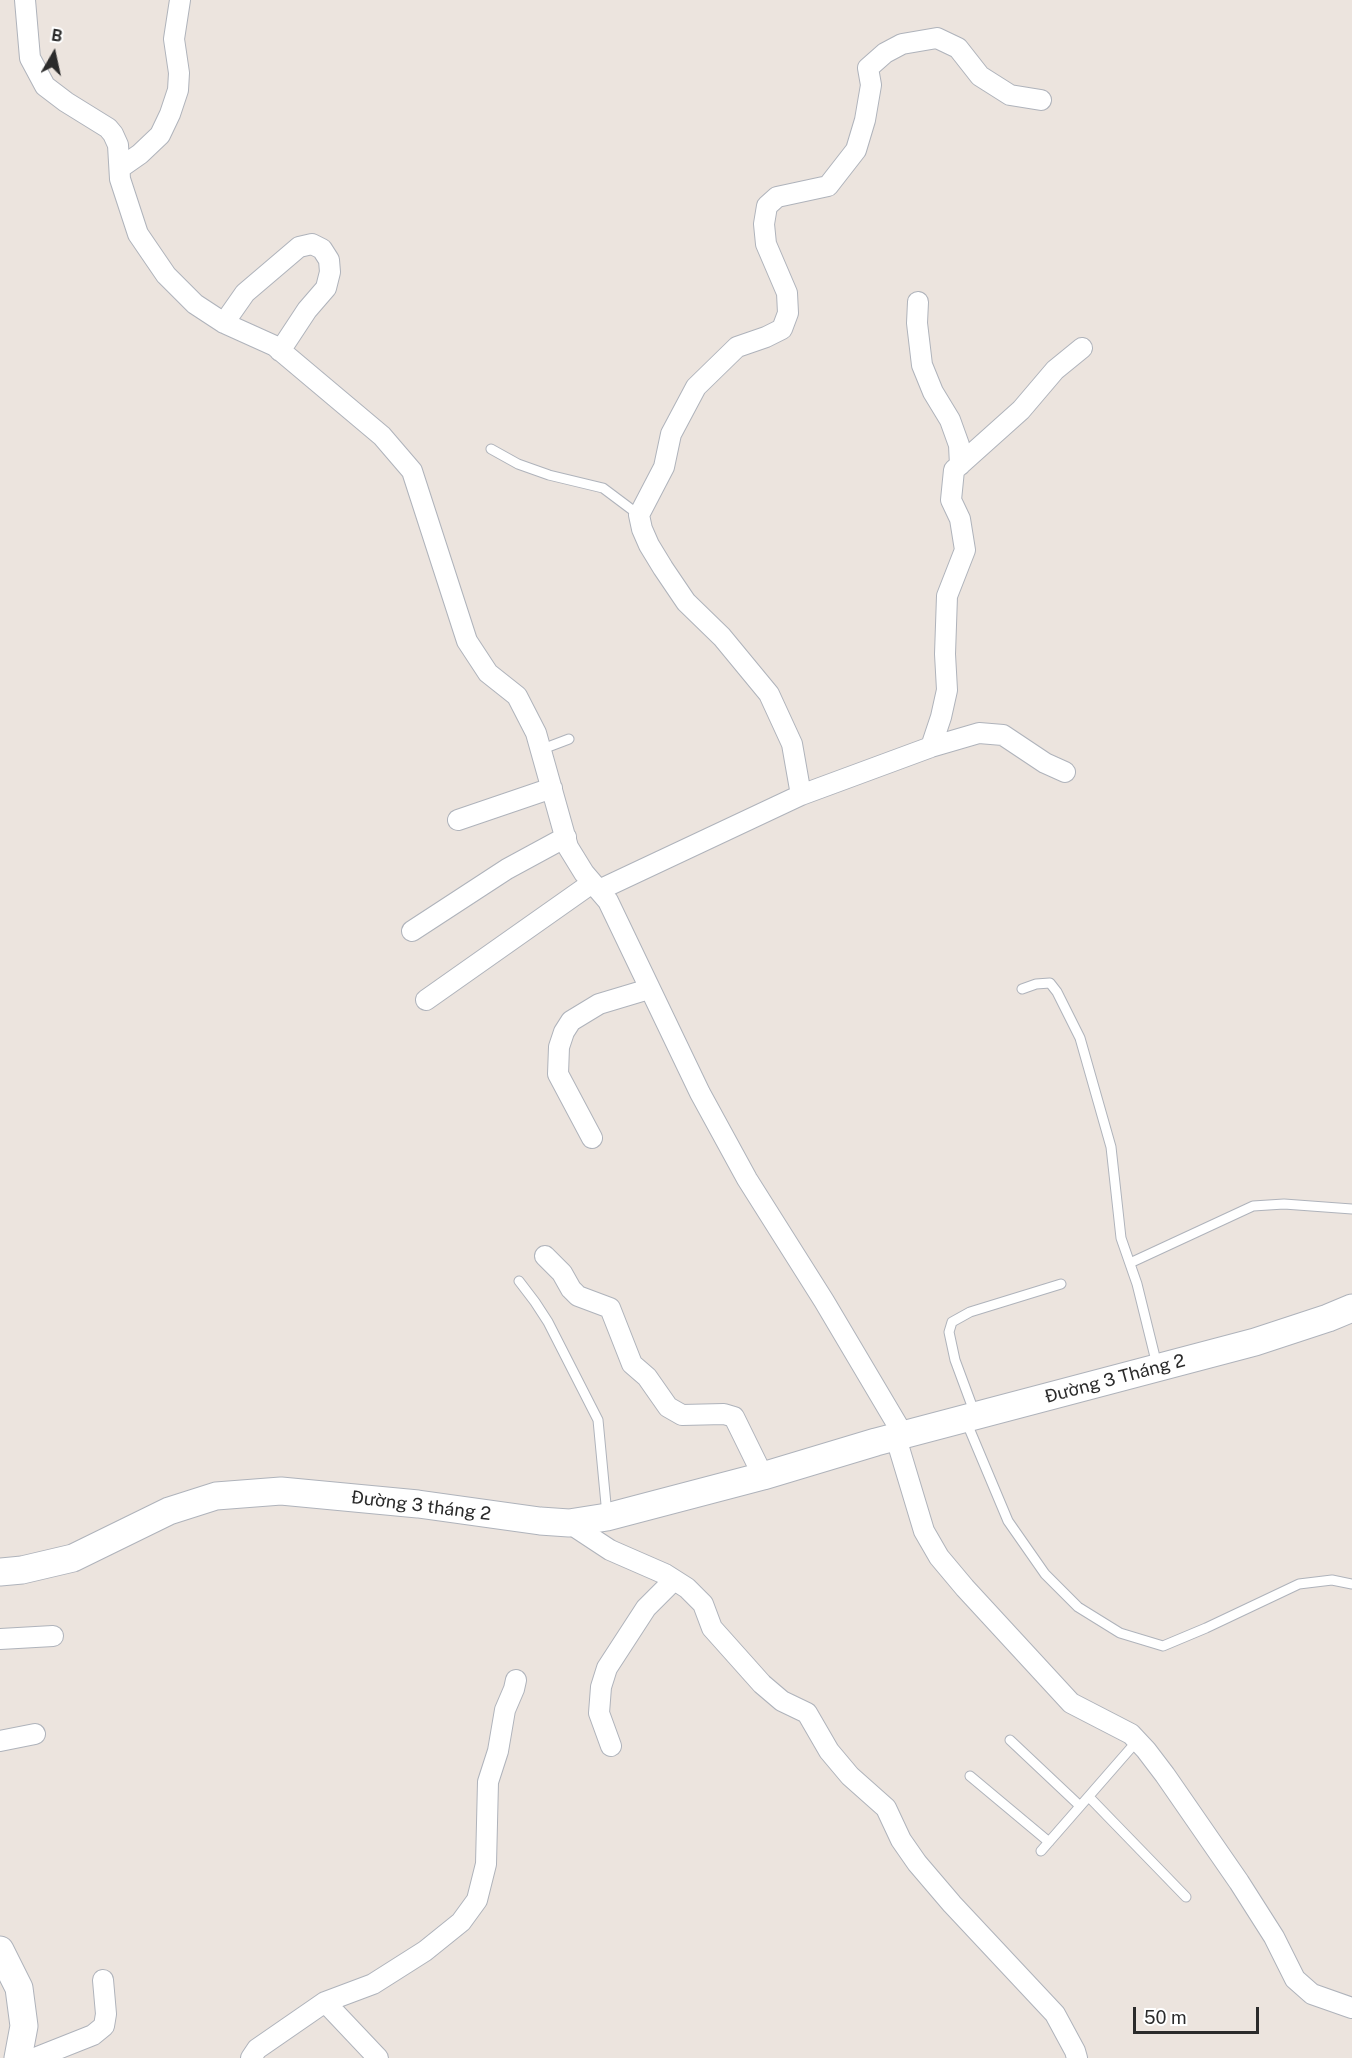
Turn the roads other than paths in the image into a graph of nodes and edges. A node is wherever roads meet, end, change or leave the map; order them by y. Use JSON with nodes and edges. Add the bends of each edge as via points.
{"nodes":[{"id":1,"x":25,"y":0,"type":"edge"},
{"id":2,"x":180,"y":0,"type":"edge"},
{"id":3,"x":1041,"y":100,"type":"dead end"},
{"id":4,"x":120,"y":168,"type":"junction"},
{"id":5,"x":918,"y":302,"type":"dead end"},
{"id":6,"x":224,"y":323,"type":"junction"},
{"id":7,"x":1082,"y":348,"type":"dead end"},
{"id":8,"x":280,"y":351,"type":"junction"},
{"id":9,"x":491,"y":449,"type":"dead end"},
{"id":10,"x":960,"y":465,"type":"junction"},
{"id":11,"x":639,"y":515,"type":"junction"},
{"id":12,"x":569,"y":740,"type":"dead end"},
{"id":13,"x":931,"y":747,"type":"junction"},
{"id":14,"x":540,"y":750,"type":"junction"},
{"id":15,"x":1065,"y":772,"type":"dead end"},
{"id":16,"x":552,"y":788,"type":"junction"},
{"id":17,"x":801,"y":795,"type":"junction"},
{"id":18,"x":458,"y":820,"type":"dead end"},
{"id":19,"x":566,"y":837,"type":"junction"},
{"id":20,"x":596,"y":886,"type":"junction"},
{"id":21,"x":412,"y":931,"type":"dead end"},
{"id":22,"x":649,"y":989,"type":"junction"},
{"id":23,"x":1022,"y":989,"type":"dead end"},
{"id":24,"x":426,"y":1000,"type":"dead end"},
{"id":25,"x":591,"y":1138,"type":"dead end"},
{"id":26,"x":1352,"y":1209,"type":"edge"},
{"id":27,"x":545,"y":1256,"type":"dead end"},
{"id":28,"x":1130,"y":1263,"type":"junction"},
{"id":29,"x":519,"y":1281,"type":"dead end"},
{"id":30,"x":1061,"y":1284,"type":"dead end"},
{"id":31,"x":1352,"y":1308,"type":"edge"},
{"id":32,"x":1158,"y":1367,"type":"junction"},
{"id":33,"x":971,"y":1418,"type":"junction"},
{"id":34,"x":892,"y":1439,"type":"junction"},
{"id":35,"x":848,"y":1451,"type":"joint"},
{"id":36,"x":763,"y":1476,"type":"junction"},
{"id":37,"x":607,"y":1517,"type":"junction"},
{"id":38,"x":569,"y":1523,"type":"junction"},
{"id":39,"x":0,"y":1572,"type":"edge"},
{"id":40,"x":674,"y":1580,"type":"junction"},
{"id":41,"x":1352,"y":1584,"type":"edge"},
{"id":42,"x":53,"y":1636,"type":"dead end"},
{"id":43,"x":0,"y":1639,"type":"edge"},
{"id":44,"x":516,"y":1680,"type":"dead end"},
{"id":45,"x":35,"y":1734,"type":"dead end"},
{"id":46,"x":1010,"y":1740,"type":"dead end"},
{"id":47,"x":0,"y":1741,"type":"edge"},
{"id":48,"x":1137,"y":1741,"type":"junction"},
{"id":49,"x":611,"y":1746,"type":"dead end"},
{"id":50,"x":970,"y":1776,"type":"dead end"},
{"id":51,"x":1089,"y":1797,"type":"junction"},
{"id":52,"x":1080,"y":1806,"type":"junction"},
{"id":53,"x":1049,"y":1842,"type":"junction"},
{"id":54,"x":1041,"y":1851,"type":"dead end"},
{"id":55,"x":1186,"y":1898,"type":"dead end"},
{"id":56,"x":0,"y":1950,"type":"edge"},
{"id":57,"x":103,"y":1980,"type":"dead end"},
{"id":58,"x":326,"y":2002,"type":"junction"},
{"id":59,"x":1352,"y":2008,"type":"edge"},
{"id":60,"x":18,"y":2058,"type":"edge"},
{"id":61,"x":35,"y":2058,"type":"edge"},
{"id":62,"x":251,"y":2058,"type":"edge"},
{"id":63,"x":378,"y":2058,"type":"edge"},
{"id":64,"x":1077,"y":2058,"type":"edge"}],
"edges":[{"from":1,"to":4,"type":"street","via":[[30,58],[45,86],[108,128],[118,145]]},
{"from":2,"to":4,"type":"street","via":[[174,39],[178,90],[170,114],[160,135]]},
{"from":3,"to":11,"type":"street","via":[[1010,95],[980,76],[958,48],[937,38],[902,44],[868,68],[871,85],[866,120],[856,150],[828,186],[777,197],[767,206],[766,244],[787,293],[788,313],[782,329],[736,347],[696,387],[671,434],[664,467]]},
{"from":4,"to":6,"type":"street","via":[[138,234],[166,275],[195,304]]},
{"from":5,"to":10,"type":"street","via":[[922,365],[950,420],[959,445]]},
{"from":6,"to":8,"type":"street"},
{"from":6,"to":8,"type":"street","via":[[245,293],[299,247],[312,244],[322,249],[329,266],[326,288]]},
{"from":7,"to":10,"type":"street"},
{"from":8,"to":14,"type":"street","via":[[382,436],[411,471],[467,641],[488,673],[517,696]]},
{"from":9,"to":11,"type":"lane","via":[[549,475],[603,488]]},
{"from":10,"to":13,"type":"street","via":[[954,470],[951,500],[960,519],[964,550],[947,596],[947,690]]},
{"from":11,"to":17,"type":"street","via":[[649,545],[686,602],[722,637],[769,694],[792,744]]},
{"from":12,"to":14,"type":"lane"},
{"from":13,"to":15,"type":"street","via":[[979,733],[1003,735]]},
{"from":13,"to":17,"type":"street"},
{"from":14,"to":16,"type":"street"},
{"from":16,"to":18,"type":"street"},
{"from":16,"to":19,"type":"street"},
{"from":17,"to":20,"type":"street"},
{"from":19,"to":20,"type":"street"},
{"from":19,"to":21,"type":"street","via":[[507,869]]},
{"from":20,"to":22,"type":"street","via":[[608,901]]},
{"from":20,"to":24,"type":"street"},
{"from":22,"to":25,"type":"street","via":[[599,1004],[571,1021],[558,1047],[558,1074]]},
{"from":22,"to":34,"type":"street","via":[[747,1179],[824,1301]]},
{"from":23,"to":28,"type":"lane","via":[[1050,983],[1080,1038],[1111,1147],[1119,1229]]},
{"from":26,"to":28,"type":"lane","via":[[1253,1206]]},
{"from":27,"to":36,"type":"street","via":[[579,1296],[610,1308],[632,1364],[647,1377],[668,1407],[682,1415],[734,1417]]},
{"from":28,"to":32,"type":"lane"},
{"from":29,"to":37,"type":"lane","via":[[548,1322],[598,1420]]},
{"from":30,"to":33,"type":"lane","via":[[970,1312],[952,1322],[949,1332]]},
{"from":31,"to":32,"type":"main road","name":"Đường 3 Tháng 2","via":[[1255,1342]]},
{"from":32,"to":33,"type":"main road","name":"Đường 3 Tháng 2"},
{"from":33,"to":34,"type":"main road","name":"Đường 3 Tháng 2"},
{"from":33,"to":41,"type":"lane","via":[[1008,1521],[1045,1574],[1078,1607],[1120,1633],[1163,1646],[1299,1584],[1332,1580]]},
{"from":34,"to":35,"type":"main road","name":"Đường 3 Tháng 2"},
{"from":34,"to":48,"type":"street","via":[[924,1531],[939,1557],[1071,1703],[1131,1734]]},
{"from":35,"to":36,"type":"main road","name":"Đường 3 tháng 2"},
{"from":36,"to":37,"type":"main road","name":"Đường 3 tháng 2"},
{"from":37,"to":38,"type":"main road","name":"Đường 3 tháng 2"},
{"from":38,"to":39,"type":"main road","name":"Đường 3 tháng 2","via":[[280,1491],[216,1496],[169,1511],[73,1558]]},
{"from":38,"to":40,"type":"street","via":[[610,1550]]},
{"from":40,"to":49,"type":"street","via":[[646,1608],[607,1668],[600,1687],[599,1713]]},
{"from":40,"to":64,"type":"street","via":[[703,1604],[712,1628],[762,1684],[782,1701],[807,1713],[836,1760],[886,1808],[917,1863],[1055,2014]]},
{"from":42,"to":43,"type":"street"},
{"from":44,"to":58,"type":"street","via":[[488,1782],[486,1864],[477,1900],[461,1922],[425,1951],[373,1984]]},
{"from":45,"to":47,"type":"street"},
{"from":46,"to":52,"type":"lane"},
{"from":48,"to":51,"type":"lane"},
{"from":48,"to":59,"type":"street","via":[[1166,1775],[1239,1882],[1295,1979],[1312,1994]]},
{"from":50,"to":53,"type":"lane"},
{"from":51,"to":52,"type":"lane"},
{"from":51,"to":55,"type":"lane"},
{"from":52,"to":53,"type":"lane"},
{"from":53,"to":54,"type":"lane"},
{"from":56,"to":60,"type":"main road","via":[[19,1988],[24,2026]]},
{"from":57,"to":61,"type":"street","via":[[105,2026],[93,2035]]},
{"from":58,"to":62,"type":"street","via":[[257,2049]]},
{"from":58,"to":63,"type":"street"}]}
